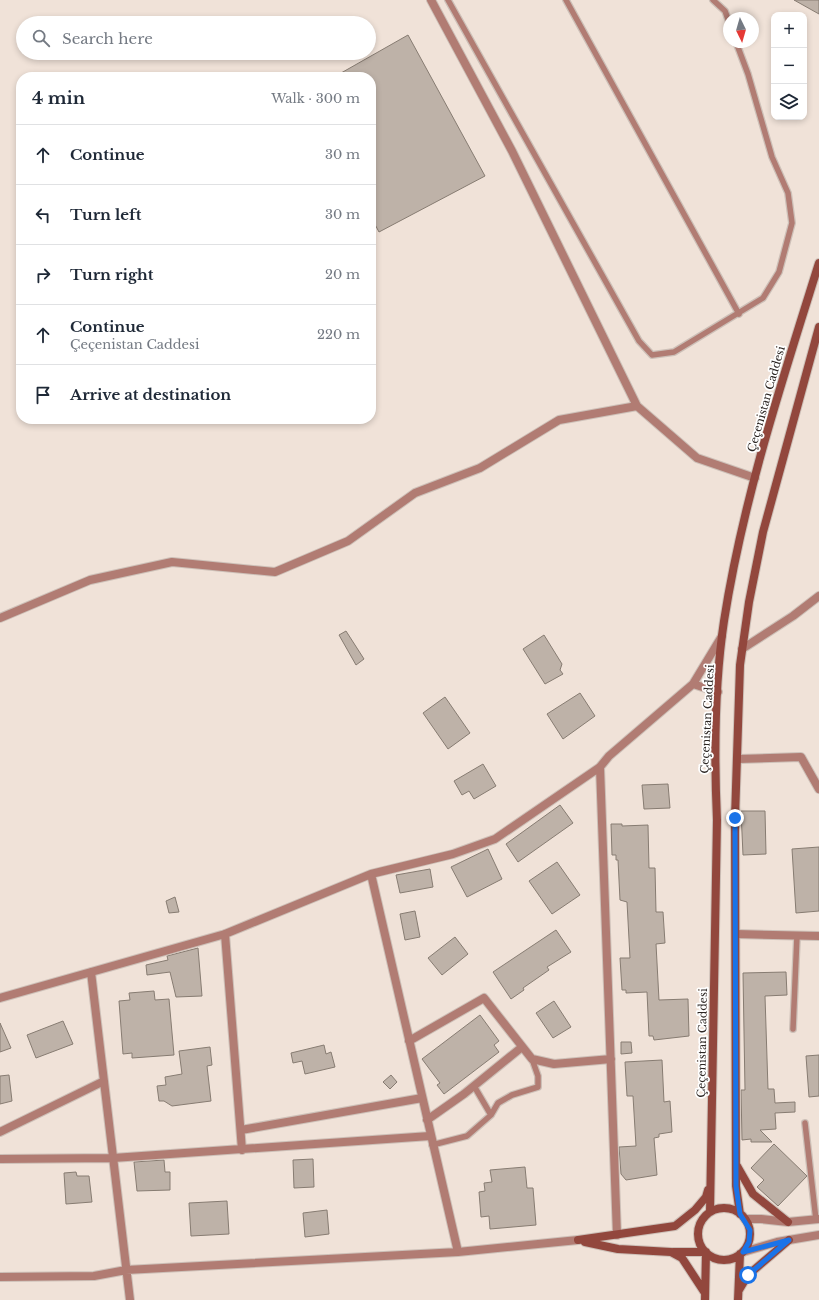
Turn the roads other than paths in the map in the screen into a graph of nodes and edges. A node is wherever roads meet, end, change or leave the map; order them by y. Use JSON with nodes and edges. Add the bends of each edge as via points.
{"nodes":[{"id":1,"x":431,"y":0,"type":"edge"},
{"id":2,"x":448,"y":0,"type":"edge"},
{"id":3,"x":566,"y":0,"type":"edge"},
{"id":4,"x":713,"y":0,"type":"edge"},
{"id":5,"x":725,"y":12,"type":"edge"},
{"id":6,"x":738,"y":48,"type":"edge"},
{"id":7,"x":819,"y":263,"type":"edge"},
{"id":8,"x":739,"y":314,"type":"junction"},
{"id":9,"x":819,"y":330,"type":"edge"},
{"id":10,"x":637,"y":406,"type":"junction"},
{"id":11,"x":755,"y":478,"type":"junction"},
{"id":12,"x":819,"y":596,"type":"edge"},
{"id":13,"x":0,"y":618,"type":"edge"},
{"id":14,"x":723,"y":635,"type":"junction"},
{"id":15,"x":742,"y":649,"type":"junction"},
{"id":16,"x":693,"y":684,"type":"junction"},
{"id":17,"x":718,"y":692,"type":"junction"},
{"id":18,"x":738,"y":759,"type":"junction"},
{"id":19,"x":600,"y":767,"type":"junction"},
{"id":20,"x":809,"y":771,"type":"junction"},
{"id":21,"x":819,"y":772,"type":"edge"},
{"id":22,"x":819,"y":789,"type":"edge"},
{"id":23,"x":371,"y":874,"type":"junction"},
{"id":24,"x":225,"y":934,"type":"junction"},
{"id":25,"x":736,"y":934,"type":"junction"},
{"id":26,"x":797,"y":936,"type":"junction"},
{"id":27,"x":819,"y":936,"type":"edge"},
{"id":28,"x":91,"y":972,"type":"junction"},
{"id":29,"x":0,"y":998,"type":"edge"},
{"id":30,"x":794,"y":1029,"type":"dead end"},
{"id":31,"x":409,"y":1041,"type":"junction"},
{"id":32,"x":522,"y":1047,"type":"junction"},
{"id":33,"x":532,"y":1059,"type":"junction"},
{"id":34,"x":611,"y":1059,"type":"junction"},
{"id":35,"x":104,"y":1081,"type":"junction"},
{"id":36,"x":474,"y":1086,"type":"junction"},
{"id":37,"x":422,"y":1098,"type":"junction"},
{"id":38,"x":491,"y":1115,"type":"junction"},
{"id":39,"x":427,"y":1120,"type":"junction"},
{"id":40,"x":805,"y":1123,"type":"dead end"},
{"id":41,"x":241,"y":1130,"type":"junction"},
{"id":42,"x":0,"y":1132,"type":"edge"},
{"id":43,"x":430,"y":1136,"type":"junction"},
{"id":44,"x":432,"y":1145,"type":"junction"},
{"id":45,"x":242,"y":1150,"type":"junction"},
{"id":46,"x":113,"y":1158,"type":"junction"},
{"id":47,"x":0,"y":1159,"type":"edge"},
{"id":48,"x":736,"y":1165,"type":"junction"},
{"id":49,"x":710,"y":1177,"type":"junction"},
{"id":50,"x":710,"y":1212,"type":"junction"},
{"id":51,"x":743,"y":1216,"type":"junction"},
{"id":52,"x":817,"y":1220,"type":"edge"},
{"id":53,"x":788,"y":1222,"type":"junction"},
{"id":54,"x":617,"y":1235,"type":"junction"},
{"id":55,"x":819,"y":1235,"type":"edge"},
{"id":56,"x":578,"y":1240,"type":"junction"},
{"id":57,"x":789,"y":1240,"type":"junction"},
{"id":58,"x":458,"y":1252,"type":"junction"},
{"id":59,"x":671,"y":1252,"type":"junction"},
{"id":60,"x":706,"y":1252,"type":"junction"},
{"id":61,"x":741,"y":1253,"type":"junction"},
{"id":62,"x":126,"y":1270,"type":"junction"},
{"id":63,"x":0,"y":1278,"type":"edge"},
{"id":64,"x":739,"y":1290,"type":"junction"},
{"id":65,"x":705,"y":1297,"type":"edge"},
{"id":66,"x":130,"y":1300,"type":"edge"},
{"id":67,"x":738,"y":1300,"type":"edge"}],
"edges":[{"from":1,"to":10,"type":"street","via":[[516,158]]},
{"from":2,"to":8,"type":"lane","via":[[639,341],[652,355],[674,352]]},
{"from":3,"to":8,"type":"lane"},
{"from":4,"to":5,"type":"lane"},
{"from":6,"to":8,"type":"lane","via":[[772,157],[788,193],[792,223],[779,272],[763,298]]},
{"from":7,"to":11,"type":"main road","name":"Çeçenistan Caddesi"},
{"from":9,"to":15,"type":"main road","via":[[763,532]]},
{"from":10,"to":11,"type":"street","via":[[697,458]]},
{"from":10,"to":13,"type":"street","via":[[559,420],[480,468],[415,493],[348,541],[275,572],[172,562],[90,580]]},
{"from":11,"to":14,"type":"main road","name":"Çeçenistan Caddesi"},
{"from":12,"to":15,"type":"street"},
{"from":14,"to":16,"type":"street"},
{"from":14,"to":17,"type":"main road","name":"Çeçenistan Caddesi"},
{"from":15,"to":18,"type":"main road"},
{"from":16,"to":17,"type":"street"},
{"from":16,"to":19,"type":"street","via":[[609,756]]},
{"from":17,"to":49,"type":"main road","name":"Çeçenistan Caddesi","via":[[714,758],[716,844]]},
{"from":18,"to":20,"type":"street","via":[[801,757]]},
{"from":18,"to":25,"type":"main road","via":[[735,818]]},
{"from":19,"to":23,"type":"street","via":[[495,839],[453,854]]},
{"from":19,"to":34,"type":"street"},
{"from":20,"to":21,"type":"street"},
{"from":20,"to":22,"type":"street"},
{"from":23,"to":24,"type":"street"},
{"from":23,"to":31,"type":"street"},
{"from":24,"to":28,"type":"street"},
{"from":24,"to":41,"type":"street"},
{"from":25,"to":26,"type":"street"},
{"from":25,"to":48,"type":"main road"},
{"from":26,"to":27,"type":"street"},
{"from":26,"to":30,"type":"lane"},
{"from":28,"to":29,"type":"street"},
{"from":28,"to":35,"type":"street"},
{"from":31,"to":32,"type":"street","via":[[484,998]]},
{"from":31,"to":37,"type":"street"},
{"from":32,"to":33,"type":"street"},
{"from":32,"to":36,"type":"street"},
{"from":33,"to":34,"type":"street","via":[[554,1064]]},
{"from":33,"to":38,"type":"lane","via":[[538,1076],[538,1087],[512,1095],[498,1103]]},
{"from":34,"to":54,"type":"street"},
{"from":35,"to":42,"type":"street"},
{"from":35,"to":46,"type":"street"},
{"from":36,"to":38,"type":"lane"},
{"from":36,"to":39,"type":"street"},
{"from":37,"to":39,"type":"street"},
{"from":37,"to":41,"type":"street"},
{"from":38,"to":44,"type":"lane","via":[[467,1136]]},
{"from":39,"to":43,"type":"street"},
{"from":40,"to":52,"type":"lane"},
{"from":41,"to":45,"type":"street"},
{"from":43,"to":44,"type":"street"},
{"from":43,"to":45,"type":"street"},
{"from":44,"to":58,"type":"street"},
{"from":45,"to":46,"type":"street"},
{"from":46,"to":47,"type":"street"},
{"from":46,"to":62,"type":"street"},
{"from":48,"to":51,"type":"main road","via":[[736,1186]]},
{"from":48,"to":53,"type":"main road","via":[[753,1194]]},
{"from":49,"to":50,"type":"main road","name":"Çeçenistan Caddesi"},
{"from":49,"to":54,"type":"main road","via":[[706,1197],[686,1219],[675,1226]]},
{"from":50,"to":51,"type":"main road","via":[[726,1208]]},
{"from":50,"to":60,"type":"main road","via":[[702,1220],[698,1231],[700,1242]]},
{"from":51,"to":53,"type":"street"},
{"from":51,"to":61,"type":"main road","via":[[750,1236]]},
{"from":52,"to":53,"type":"street"},
{"from":54,"to":56,"type":"main road"},
{"from":55,"to":57,"type":"street"},
{"from":56,"to":58,"type":"street"},
{"from":56,"to":59,"type":"main road","via":[[618,1249]]},
{"from":57,"to":61,"type":"street"},
{"from":57,"to":64,"type":"main road","via":[[748,1275]]},
{"from":58,"to":62,"type":"street"},
{"from":59,"to":60,"type":"main road"},
{"from":59,"to":65,"type":"main road","via":[[682,1258]]},
{"from":60,"to":61,"type":"main road","via":[[719,1259],[734,1258]]},
{"from":60,"to":65,"type":"main road"},
{"from":61,"to":64,"type":"main road"},
{"from":62,"to":63,"type":"street","via":[[94,1276]]},
{"from":62,"to":66,"type":"street"},
{"from":64,"to":67,"type":"main road"}]}
